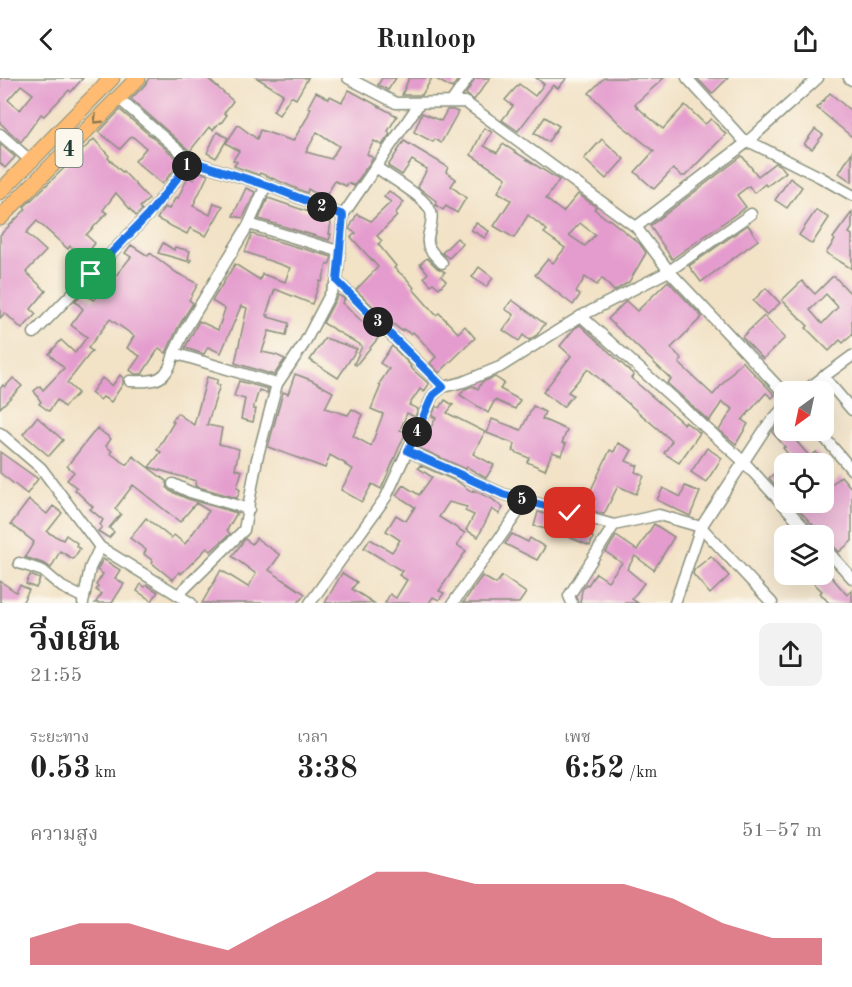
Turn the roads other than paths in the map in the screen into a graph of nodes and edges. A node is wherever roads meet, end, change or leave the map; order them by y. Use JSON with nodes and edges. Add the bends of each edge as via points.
{"nodes":[{"id":1,"x":112,"y":78,"type":"edge"},
{"id":2,"x":138,"y":78,"type":"edge"},
{"id":3,"x":348,"y":78,"type":"edge"},
{"id":4,"x":468,"y":78,"type":"edge"},
{"id":5,"x":687,"y":78,"type":"edge"},
{"id":6,"x":818,"y":78,"type":"edge"},
{"id":7,"x":118,"y":98,"type":"junction"},
{"id":8,"x":452,"y":101,"type":"junction"},
{"id":9,"x":419,"y":104,"type":"junction"},
{"id":10,"x":0,"y":134,"type":"edge"},
{"id":11,"x":746,"y":143,"type":"junction"},
{"id":12,"x":31,"y":161,"type":"junction"},
{"id":13,"x":191,"y":161,"type":"junction"},
{"id":14,"x":376,"y":167,"type":"junction"},
{"id":15,"x":266,"y":185,"type":"junction"},
{"id":16,"x":0,"y":192,"type":"edge"},
{"id":17,"x":852,"y":195,"type":"edge"},
{"id":18,"x":751,"y":214,"type":"dead end"},
{"id":19,"x":343,"y":215,"type":"junction"},
{"id":20,"x":0,"y":218,"type":"edge"},
{"id":21,"x":249,"y":224,"type":"junction"},
{"id":22,"x":636,"y":227,"type":"junction"},
{"id":23,"x":338,"y":251,"type":"junction"},
{"id":24,"x":442,"y":263,"type":"dead end"},
{"id":25,"x":669,"y":271,"type":"junction"},
{"id":26,"x":337,"y":281,"type":"junction"},
{"id":27,"x":581,"y":316,"type":"junction"},
{"id":28,"x":34,"y":333,"type":"dead end"},
{"id":29,"x":174,"y":353,"type":"junction"},
{"id":30,"x":852,"y":356,"type":"edge"},
{"id":31,"x":823,"y":376,"type":"junction"},
{"id":32,"x":130,"y":381,"type":"dead end"},
{"id":33,"x":817,"y":381,"type":"edge"},
{"id":34,"x":774,"y":382,"type":"edge"},
{"id":35,"x":277,"y":384,"type":"junction"},
{"id":36,"x":443,"y":387,"type":"junction"},
{"id":37,"x":852,"y":410,"type":"edge"},
{"id":38,"x":774,"y":419,"type":"edge"},
{"id":39,"x":0,"y":433,"type":"edge"},
{"id":40,"x":827,"y":441,"type":"edge"},
{"id":41,"x":408,"y":451,"type":"junction"},
{"id":42,"x":743,"y":461,"type":"junction"},
{"id":43,"x":852,"y":470,"type":"edge"},
{"id":44,"x":173,"y":484,"type":"dead end"},
{"id":45,"x":526,"y":501,"type":"junction"},
{"id":46,"x":249,"y":509,"type":"junction"},
{"id":47,"x":614,"y":525,"type":"junction"},
{"id":48,"x":802,"y":525,"type":"edge"},
{"id":49,"x":701,"y":527,"type":"junction"},
{"id":50,"x":100,"y":548,"type":"junction"},
{"id":51,"x":834,"y":559,"type":"edge"},
{"id":52,"x":19,"y":563,"type":"dead end"},
{"id":53,"x":852,"y":578,"type":"edge"},
{"id":54,"x":178,"y":595,"type":"junction"},
{"id":55,"x":84,"y":600,"type":"edge"},
{"id":56,"x":192,"y":603,"type":"edge"},
{"id":57,"x":310,"y":603,"type":"edge"},
{"id":58,"x":453,"y":603,"type":"edge"},
{"id":59,"x":572,"y":603,"type":"edge"},
{"id":60,"x":675,"y":603,"type":"edge"},
{"id":61,"x":772,"y":603,"type":"edge"}],
"edges":[{"from":1,"to":12,"type":"highway","number":"4"},
{"from":2,"to":7,"type":"highway","number":"4"},
{"from":3,"to":9,"type":"street","via":[[396,103]]},
{"from":4,"to":8,"type":"street"},
{"from":5,"to":11,"type":"street"},
{"from":6,"to":11,"type":"street"},
{"from":7,"to":13,"type":"street"},
{"from":7,"to":20,"type":"highway","number":"4","one_way":true},
{"from":8,"to":9,"type":"street"},
{"from":8,"to":22,"type":"street","via":[[465,102]]},
{"from":9,"to":14,"type":"street"},
{"from":10,"to":12,"type":"street"},
{"from":11,"to":17,"type":"street"},
{"from":11,"to":22,"type":"street"},
{"from":12,"to":16,"type":"highway","number":"4"},
{"from":13,"to":15,"type":"street"},
{"from":13,"to":28,"type":"street","via":[[148,215]]},
{"from":14,"to":19,"type":"street"},
{"from":14,"to":24,"type":"street","via":[[428,207],[432,214],[427,243]]},
{"from":15,"to":19,"type":"street"},
{"from":15,"to":21,"type":"street"},
{"from":18,"to":25,"type":"street"},
{"from":19,"to":23,"type":"street"},
{"from":21,"to":23,"type":"street"},
{"from":21,"to":29,"type":"street"},
{"from":22,"to":25,"type":"street"},
{"from":23,"to":26,"type":"street"},
{"from":25,"to":27,"type":"street"},
{"from":25,"to":34,"type":"street"},
{"from":26,"to":35,"type":"street","via":[[304,344]]},
{"from":26,"to":36,"type":"street"},
{"from":27,"to":36,"type":"street","via":[[500,368]]},
{"from":27,"to":42,"type":"street"},
{"from":29,"to":32,"type":"street","via":[[160,379]]},
{"from":29,"to":35,"type":"street"},
{"from":30,"to":31,"type":"street"},
{"from":31,"to":33,"type":"street"},
{"from":31,"to":37,"type":"street"},
{"from":35,"to":46,"type":"street","via":[[257,459]]},
{"from":36,"to":41,"type":"street","via":[[433,395]]},
{"from":38,"to":42,"type":"street"},
{"from":39,"to":50,"type":"street","via":[[41,468]]},
{"from":40,"to":43,"type":"street"},
{"from":41,"to":45,"type":"street"},
{"from":41,"to":57,"type":"street","via":[[386,496]]},
{"from":42,"to":48,"type":"street"},
{"from":42,"to":49,"type":"street"},
{"from":44,"to":46,"type":"street"},
{"from":45,"to":47,"type":"street"},
{"from":45,"to":58,"type":"street"},
{"from":46,"to":54,"type":"street","via":[[244,530]]},
{"from":47,"to":49,"type":"street","via":[[658,515]]},
{"from":47,"to":59,"type":"street","via":[[569,597]]},
{"from":49,"to":60,"type":"street"},
{"from":49,"to":61,"type":"street"},
{"from":50,"to":54,"type":"street"},
{"from":50,"to":55,"type":"street","via":[[90,568]]},
{"from":51,"to":53,"type":"street"},
{"from":52,"to":55,"type":"street","via":[[43,572]]},
{"from":54,"to":56,"type":"street"}]}
